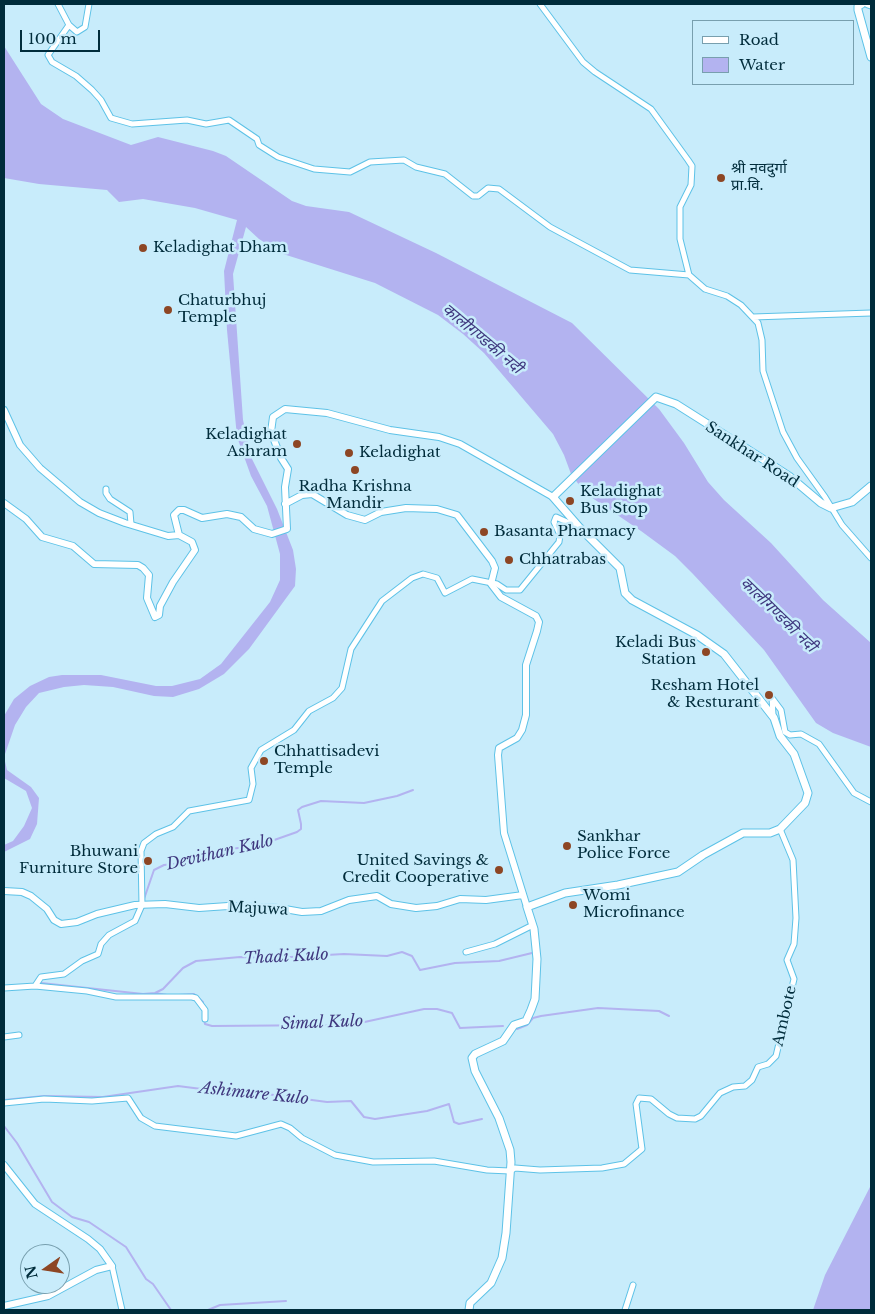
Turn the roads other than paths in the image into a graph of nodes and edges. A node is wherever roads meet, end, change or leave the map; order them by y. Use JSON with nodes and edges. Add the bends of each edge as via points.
{"nodes":[{"id":1,"x":58,"y":4,"type":"edge"},
{"id":2,"x":89,"y":4,"type":"edge"},
{"id":3,"x":540,"y":4,"type":"edge"},
{"id":4,"x":862,"y":4,"type":"edge"},
{"id":5,"x":69,"y":25,"type":"junction"},
{"id":6,"x":871,"y":57,"type":"edge"},
{"id":7,"x":689,"y":275,"type":"junction"},
{"id":8,"x":871,"y":313,"type":"edge"},
{"id":9,"x":753,"y":317,"type":"junction"},
{"id":10,"x":4,"y":410,"type":"edge"},
{"id":11,"x":871,"y":486,"type":"edge"},
{"id":12,"x":106,"y":488,"type":"dead end"},
{"id":13,"x":553,"y":496,"type":"junction"},
{"id":14,"x":4,"y":503,"type":"edge"},
{"id":15,"x":285,"y":504,"type":"junction"},
{"id":16,"x":831,"y":508,"type":"junction"},
{"id":17,"x":131,"y":524,"type":"junction"},
{"id":18,"x":580,"y":528,"type":"junction"},
{"id":19,"x":179,"y":535,"type":"junction"},
{"id":20,"x":871,"y":558,"type":"edge"},
{"id":21,"x":491,"y":584,"type":"junction"},
{"id":22,"x":774,"y":718,"type":"junction"},
{"id":23,"x":871,"y":802,"type":"edge"},
{"id":24,"x":780,"y":829,"type":"junction"},
{"id":25,"x":4,"y":891,"type":"edge"},
{"id":26,"x":523,"y":895,"type":"junction"},
{"id":27,"x":142,"y":905,"type":"junction"},
{"id":28,"x":527,"y":907,"type":"junction"},
{"id":29,"x":533,"y":925,"type":"junction"},
{"id":30,"x":466,"y":952,"type":"dead end"},
{"id":31,"x":35,"y":985,"type":"junction"},
{"id":32,"x":4,"y":988,"type":"edge"},
{"id":33,"x":205,"y":1019,"type":"dead end"},
{"id":34,"x":18,"y":1035,"type":"dead end"},
{"id":35,"x":4,"y":1036,"type":"edge"},
{"id":36,"x":4,"y":1104,"type":"edge"},
{"id":37,"x":4,"y":1166,"type":"edge"},
{"id":38,"x":510,"y":1171,"type":"junction"},
{"id":39,"x":112,"y":1266,"type":"junction"},
{"id":40,"x":633,"y":1285,"type":"dead end"},
{"id":41,"x":4,"y":1306,"type":"edge"},
{"id":42,"x":14,"y":1308,"type":"edge"},
{"id":43,"x":122,"y":1310,"type":"edge"},
{"id":44,"x":468,"y":1310,"type":"edge"},
{"id":45,"x":625,"y":1310,"type":"edge"}],
"edges":[{"from":1,"to":5,"type":"street"},
{"from":2,"to":5,"type":"street","via":[[85,27],[77,32]]},
{"from":3,"to":7,"type":"street","via":[[583,62],[650,109],[692,166],[691,185],[680,207],[682,246]]},
{"from":4,"to":6,"type":"main road","via":[[858,10]]},
{"from":5,"to":7,"type":"street","via":[[48,55],[52,62],[92,90],[111,118],[132,124],[187,120],[206,124],[229,120],[278,157],[314,169],[350,172],[370,162],[404,160],[416,167],[441,172],[473,196],[488,188],[499,189],[550,227],[630,270]]},
{"from":7,"to":9,"type":"street","via":[[705,289],[728,296]]},
{"from":8,"to":9,"type":"street"},
{"from":9,"to":16,"type":"street","via":[[762,340],[763,371],[783,432],[801,466]]},
{"from":10,"to":17,"type":"street","via":[[20,445],[40,468],[80,502],[99,513]]},
{"from":11,"to":16,"type":"main road","via":[[852,502]]},
{"from":12,"to":17,"type":"street","via":[[110,499],[130,512]]},
{"from":13,"to":15,"type":"street","via":[[460,444],[327,413],[290,408],[273,417],[271,432],[280,458],[288,469]]},
{"from":13,"to":16,"type":"main road","name":"Sankhar Road","via":[[656,397],[676,404],[790,476]]},
{"from":13,"to":18,"type":"main road"},
{"from":14,"to":19,"type":"street","via":[[26,519],[42,537],[73,546],[94,564],[138,565],[143,568],[149,575],[146,598],[154,618],[159,615],[160,606],[173,582],[195,550],[192,542]]},
{"from":15,"to":19,"type":"street","via":[[286,530],[272,534],[254,529],[241,517],[227,514],[202,518],[179,510],[174,515]]},
{"from":15,"to":21,"type":"street","via":[[294,498],[312,494],[347,515],[365,520],[381,512],[406,508],[437,509],[457,515],[495,568]]},
{"from":16,"to":20,"type":"street","via":[[842,526]]},
{"from":17,"to":19,"type":"street","via":[[168,536]]},
{"from":18,"to":21,"type":"street","via":[[556,517],[554,522],[560,535],[559,542],[520,590],[512,591]]},
{"from":18,"to":22,"type":"main road","via":[[620,568],[625,593],[632,600],[697,635],[724,654]]},
{"from":21,"to":26,"type":"street","via":[[501,597],[532,613],[539,622],[526,665],[526,715],[522,730],[517,738],[499,748],[498,755],[504,833]]},
{"from":21,"to":27,"type":"street","via":[[472,579],[445,593],[437,578],[423,574],[412,578],[382,601],[351,649],[342,688],[329,701],[309,711],[294,730],[261,750],[251,768],[253,784],[249,800],[189,811],[173,826],[144,843],[141,851]]},
{"from":22,"to":23,"type":"street","via":[[772,698],[781,710],[785,732],[801,734],[819,744],[854,793]]},
{"from":22,"to":24,"type":"main road","via":[[780,736],[794,754],[808,793],[805,803]]},
{"from":24,"to":28,"type":"main road","via":[[770,833],[743,834],[678,872],[565,893]]},
{"from":24,"to":38,"type":"street","name":"Ambote","via":[[793,860],[796,918],[794,944],[787,960],[794,979],[776,1056],[768,1064],[758,1067],[745,1086],[720,1093],[695,1119],[677,1118],[651,1099],[639,1098],[636,1104],[642,1149],[627,1163],[602,1168],[514,1168]]},
{"from":25,"to":27,"type":"street","name":"Majuwa","via":[[31,896],[61,924]]},
{"from":26,"to":27,"type":"street","name":"Majuwa","via":[[486,900],[460,899],[416,908],[391,904],[377,896],[350,900],[321,911],[302,912],[279,908]]},
{"from":26,"to":28,"type":"street"},
{"from":27,"to":31,"type":"street","via":[[135,921],[109,935],[98,954],[64,974],[41,977]]},
{"from":28,"to":29,"type":"main road"},
{"from":29,"to":30,"type":"street","via":[[495,944]]},
{"from":29,"to":38,"type":"main road","via":[[537,974],[535,999],[529,1016],[523,1023],[514,1025],[503,1041],[472,1058],[474,1071],[496,1112],[508,1144]]},
{"from":31,"to":32,"type":"street"},
{"from":31,"to":33,"type":"street","via":[[87,990],[116,997],[192,996],[205,1010]]},
{"from":34,"to":35,"type":"street"},
{"from":36,"to":38,"type":"street","via":[[44,1099],[92,1101],[128,1098],[140,1118],[155,1126],[236,1136],[281,1124],[335,1155],[373,1162],[434,1161]]},
{"from":37,"to":39,"type":"street","via":[[34,1204],[88,1239]]},
{"from":38,"to":44,"type":"main road","via":[[502,1258],[491,1283],[470,1303]]},
{"from":39,"to":42,"type":"street","via":[[96,1270],[48,1296]]},
{"from":39,"to":43,"type":"street"},
{"from":40,"to":45,"type":"street"},
{"from":41,"to":42,"type":"street"}]}
